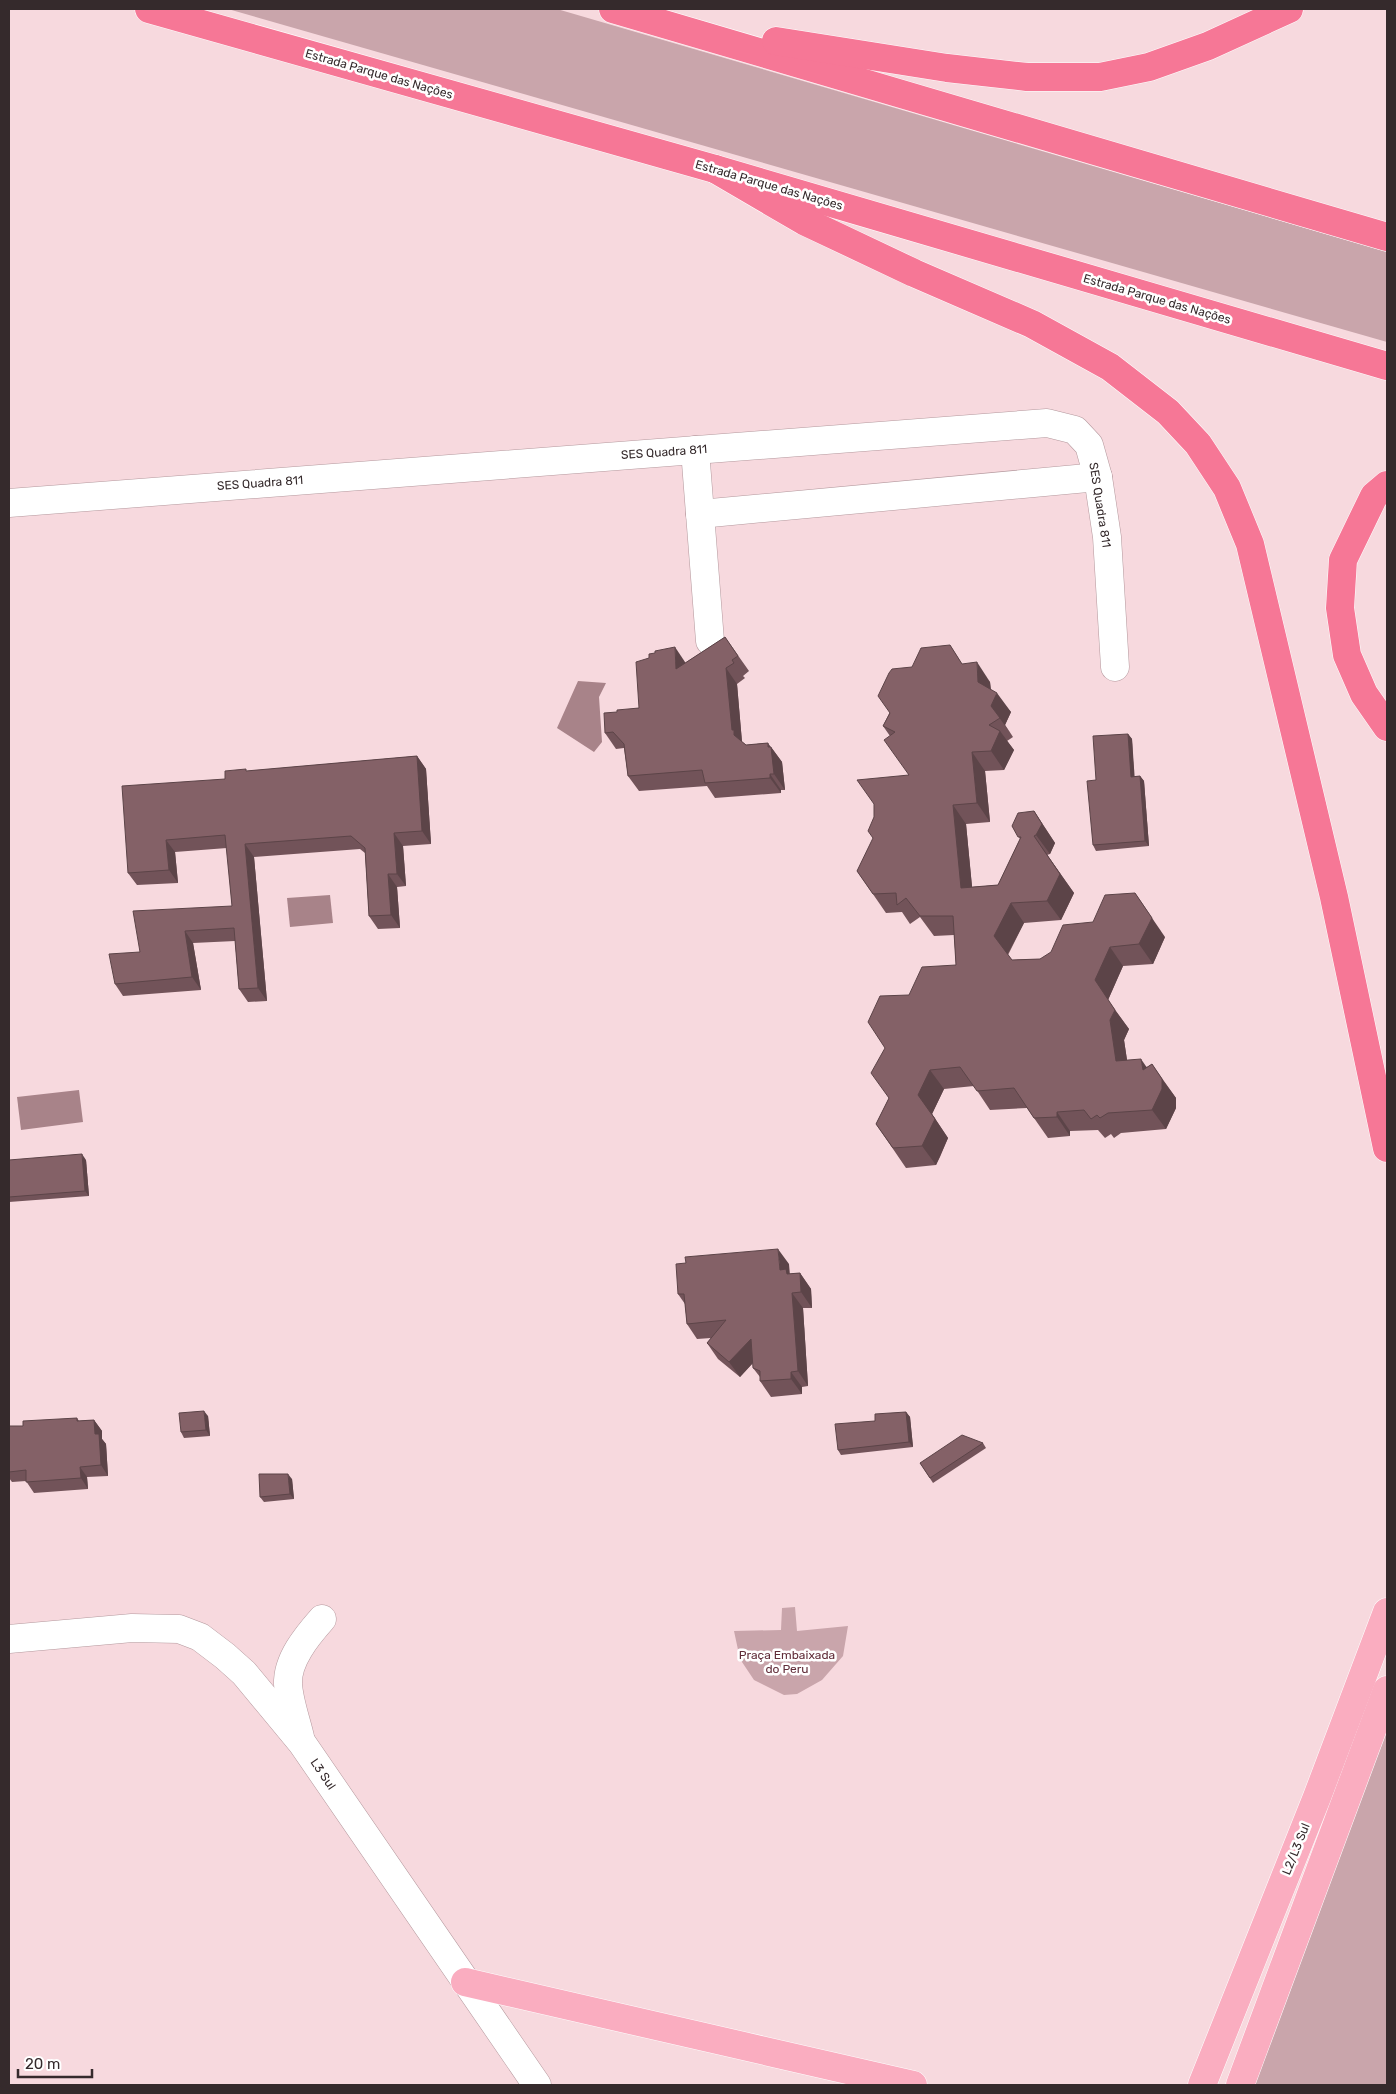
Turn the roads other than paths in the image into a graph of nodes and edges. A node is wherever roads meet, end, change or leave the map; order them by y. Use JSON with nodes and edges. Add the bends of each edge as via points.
{"nodes":[{"id":1,"x":149,"y":9,"type":"edge"},
{"id":2,"x":613,"y":9,"type":"edge"},
{"id":3,"x":1289,"y":9,"type":"edge"},
{"id":4,"x":671,"y":25,"type":"junction"},
{"id":5,"x":715,"y":169,"type":"junction"},
{"id":6,"x":1387,"y":236,"type":"edge"},
{"id":7,"x":1387,"y":366,"type":"edge"},
{"id":8,"x":695,"y":450,"type":"junction"},
{"id":9,"x":1098,"y":477,"type":"junction"},
{"id":10,"x":1387,"y":485,"type":"edge"},
{"id":11,"x":9,"y":503,"type":"edge"},
{"id":12,"x":700,"y":514,"type":"junction"},
{"id":13,"x":710,"y":642,"type":"dead end"},
{"id":14,"x":1115,"y":667,"type":"dead end"},
{"id":15,"x":1387,"y":727,"type":"edge"},
{"id":16,"x":1387,"y":1148,"type":"edge"},
{"id":17,"x":1387,"y":1612,"type":"edge"},
{"id":18,"x":322,"y":1620,"type":"dead end"},
{"id":19,"x":9,"y":1639,"type":"edge"},
{"id":20,"x":1387,"y":1690,"type":"edge"},
{"id":21,"x":302,"y":1743,"type":"junction"},
{"id":22,"x":465,"y":1982,"type":"junction"},
{"id":23,"x":1222,"y":2034,"type":"junction"},
{"id":24,"x":1244,"y":2079,"type":"edge"},
{"id":25,"x":537,"y":2085,"type":"edge"},
{"id":26,"x":913,"y":2085,"type":"edge"},
{"id":27,"x":1186,"y":2085,"type":"edge"},
{"id":28,"x":1202,"y":2085,"type":"edge"}],
"edges":[{"from":1,"to":5,"type":"highway","name":"Estrada Parque das Nações"},
{"from":2,"to":4,"type":"highway"},
{"from":3,"to":4,"type":"highway","via":[[1208,46],[1150,67],[1100,77],[1027,77],[956,69]]},
{"from":4,"to":6,"type":"highway"},
{"from":5,"to":7,"type":"highway","name":"Estrada Parque das Nações"},
{"from":5,"to":16,"type":"highway","via":[[804,221],[1032,324],[1110,367],[1168,412],[1198,444],[1227,488],[1250,544],[1334,897]]},
{"from":8,"to":9,"type":"street","name":"SES Quadra 811","via":[[1047,423],[1075,430],[1089,445]]},
{"from":8,"to":11,"type":"street","name":"SES Quadra 811"},
{"from":8,"to":12,"type":"street"},
{"from":9,"to":12,"type":"street"},
{"from":9,"to":14,"type":"street","name":"SES Quadra 811","via":[[1107,536]]},
{"from":10,"to":15,"type":"highway","via":[[1374,496],[1343,560],[1340,608],[1347,655],[1364,694]]},
{"from":12,"to":13,"type":"street"},
{"from":17,"to":23,"type":"main road","name":"L2/L3 Sul"},
{"from":18,"to":21,"type":"street","via":[[302,1645],[289,1671],[288,1684]]},
{"from":19,"to":21,"type":"street","name":"L3 Sul","via":[[132,1628],[179,1630],[200,1637],[237,1667]]},
{"from":20,"to":24,"type":"main road"},
{"from":21,"to":22,"type":"street","name":"L3 Sul"},
{"from":22,"to":25,"type":"street","name":"L3 Sul"},
{"from":22,"to":26,"type":"main road"},
{"from":23,"to":27,"type":"main road"},
{"from":23,"to":28,"type":"main road","name":"L2/L3 Sul"}]}
